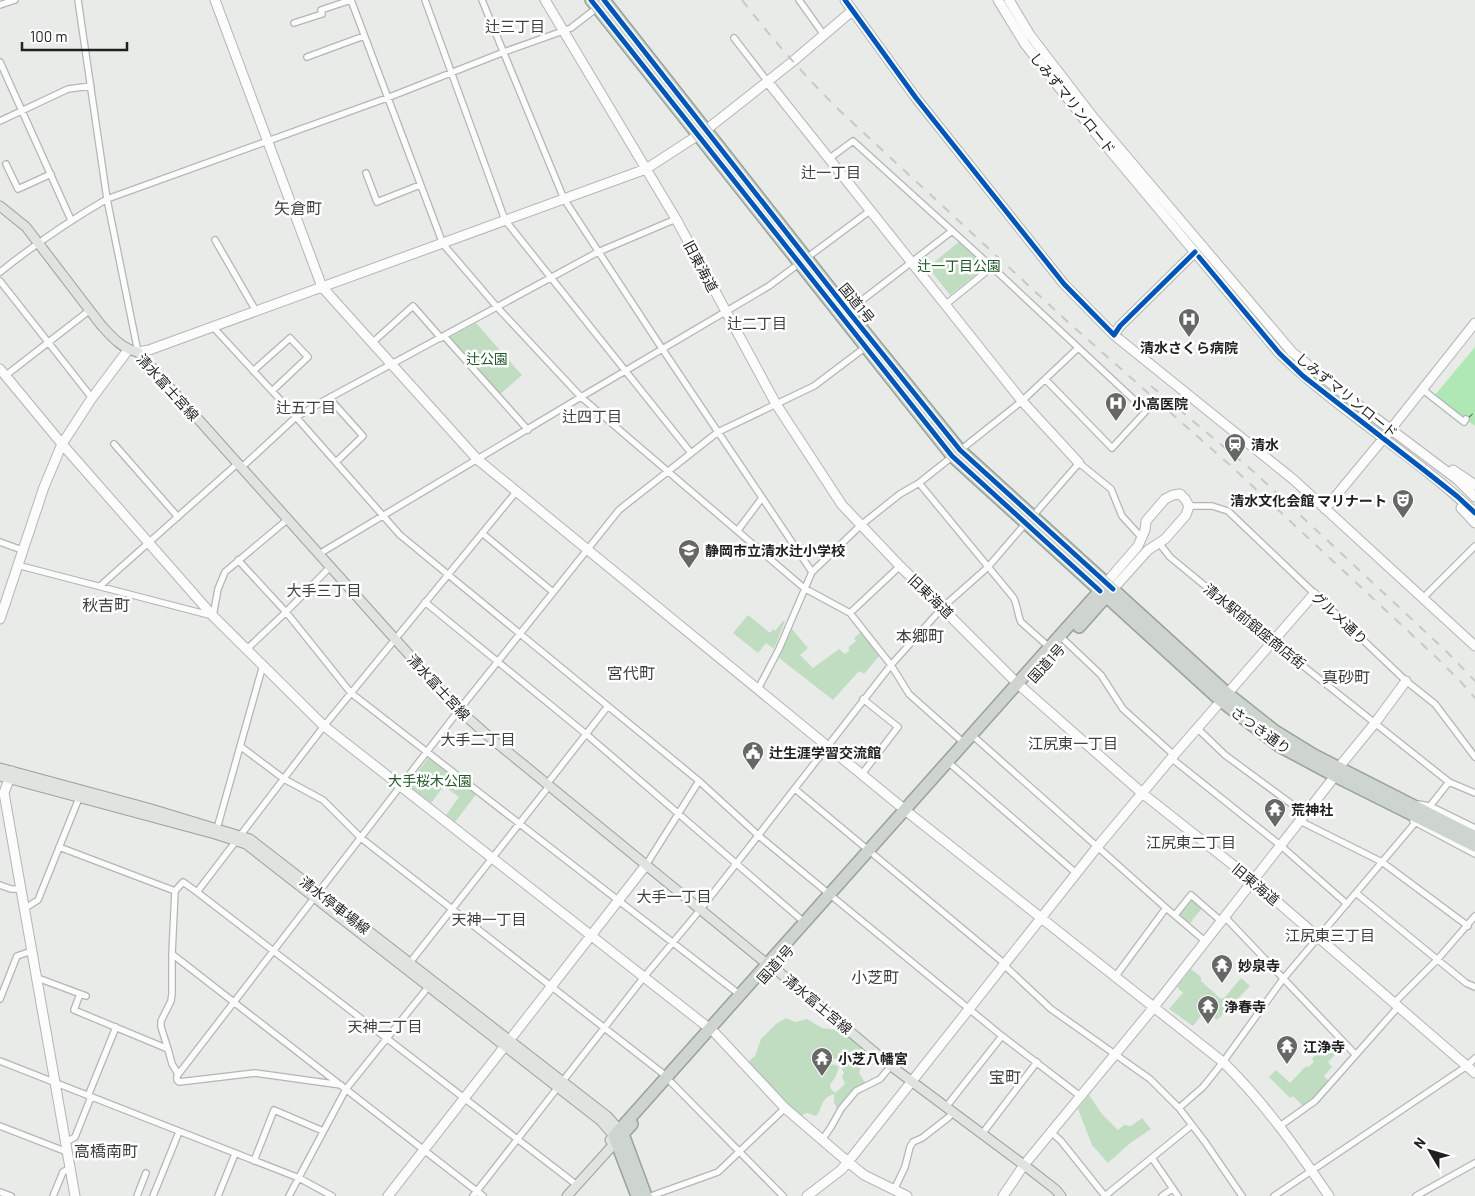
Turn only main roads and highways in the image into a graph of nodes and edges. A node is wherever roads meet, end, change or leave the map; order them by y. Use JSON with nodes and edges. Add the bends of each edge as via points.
{"nodes":[{"id":1,"x":599,"y":2,"type":"edge"},
{"id":2,"x":0,"y":206,"type":"edge"},
{"id":3,"x":803,"y":261,"type":"junction"},
{"id":4,"x":869,"y":344,"type":"junction"},
{"id":5,"x":1106,"y":590,"type":"junction"},
{"id":6,"x":1062,"y":639,"type":"junction"},
{"id":7,"x":1021,"y":686,"type":"junction"},
{"id":8,"x":0,"y":768,"type":"edge"},
{"id":9,"x":7,"y":775,"type":"edge"},
{"id":10,"x":1423,"y":815,"type":"junction"},
{"id":11,"x":216,"y":831,"type":"junction"},
{"id":12,"x":1475,"y":837,"type":"edge"},
{"id":13,"x":1475,"y":846,"type":"edge"},
{"id":14,"x":832,"y":896,"type":"junction"},
{"id":15,"x":770,"y":965,"type":"junction"},
{"id":16,"x":407,"y":966,"type":"junction"},
{"id":17,"x":712,"y":1030,"type":"junction"},
{"id":18,"x":507,"y":1043,"type":"junction"},
{"id":19,"x":618,"y":1135,"type":"junction"},
{"id":20,"x":560,"y":1196,"type":"edge"},
{"id":21,"x":567,"y":1196,"type":"edge"},
{"id":22,"x":637,"y":1196,"type":"edge"},
{"id":23,"x":646,"y":1196,"type":"edge"},
{"id":24,"x":1061,"y":1196,"type":"edge"}],
"edges":[{"from":1,"to":3,"type":"highway","name":"国道1号"},
{"from":2,"to":15,"type":"main road","name":"清水富士宮線","via":[[26,227],[114,339],[128,350],[138,352],[460,710]]},
{"from":3,"to":4,"type":"highway","name":"国道1号"},
{"from":3,"to":4,"type":"highway","name":"国道1号","via":[[848,311]]},
{"from":4,"to":5,"type":"highway","name":"国道1号","via":[[956,453]]},
{"from":5,"to":6,"type":"highway","name":"国道1号"},
{"from":5,"to":10,"type":"highway","name":"さつき通り","via":[[1224,697],[1337,772]]},
{"from":6,"to":7,"type":"highway","name":"国道1号"},
{"from":6,"to":7,"type":"highway","name":"国道1号","via":[[1050,648]]},
{"from":7,"to":14,"type":"highway","name":"国道1号"},
{"from":8,"to":9,"type":"main road","name":"清水停車場線"},
{"from":9,"to":11,"type":"main road","name":"清水停車場線"},
{"from":9,"to":11,"type":"main road","name":"清水停車場線","via":[[79,798]]},
{"from":10,"to":12,"type":"highway","name":"さつき通り"},
{"from":10,"to":13,"type":"highway","name":"さつき通り"},
{"from":11,"to":16,"type":"main road","name":"清水停車場線","via":[[239,838]]},
{"from":14,"to":15,"type":"highway","name":"国道1号"},
{"from":14,"to":15,"type":"highway","name":"国道1号","via":[[804,922]]},
{"from":15,"to":17,"type":"highway","name":"国道1号"},
{"from":15,"to":17,"type":"highway","name":"国道1号","via":[[739,994]]},
{"from":15,"to":24,"type":"main road","name":"清水富士宮線","via":[[891,1066],[1024,1164]]},
{"from":16,"to":18,"type":"main road","name":"清水停車場線"},
{"from":16,"to":18,"type":"main road","name":"清水停車場線"},
{"from":17,"to":19,"type":"highway","name":"国道1号"},
{"from":18,"to":19,"type":"main road","name":"清水停車場線"},
{"from":19,"to":20,"type":"main road"},
{"from":19,"to":21,"type":"main road"},
{"from":19,"to":22,"type":"highway"},
{"from":19,"to":23,"type":"highway"}]}
